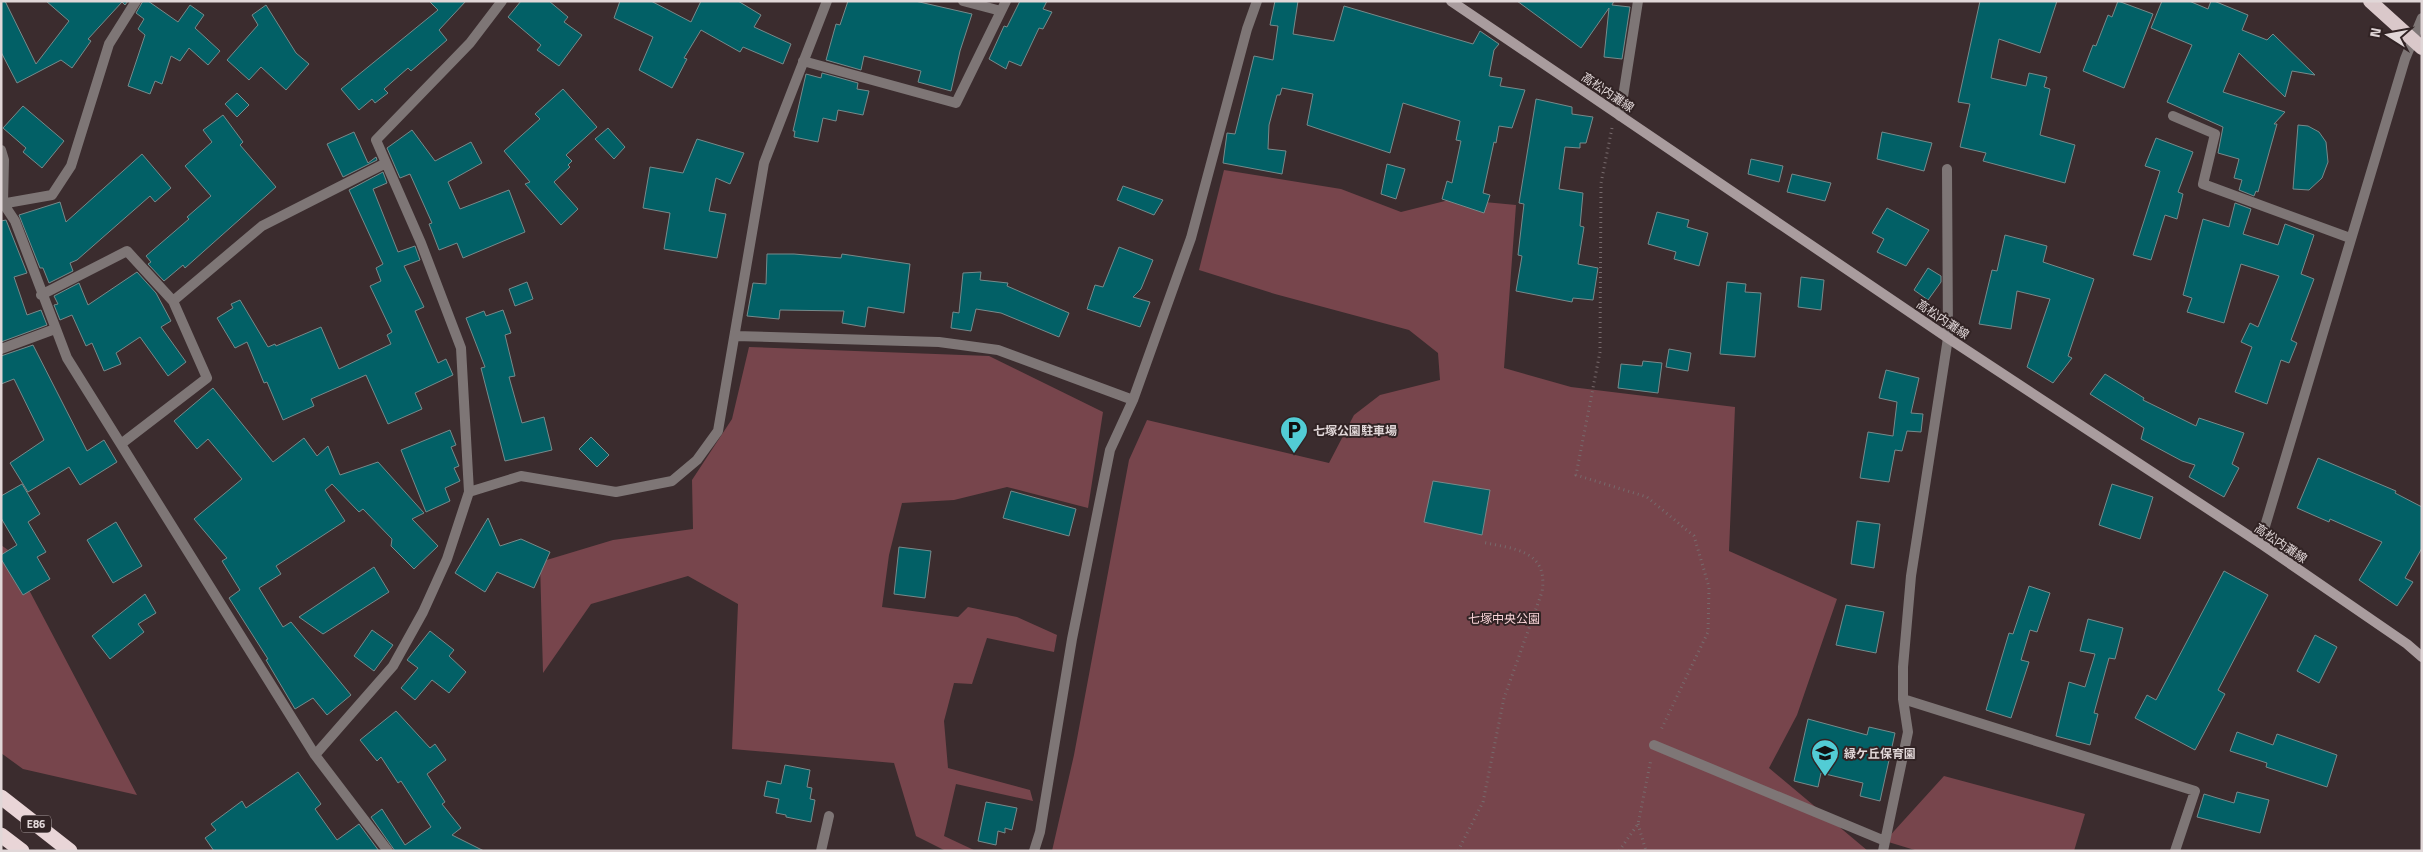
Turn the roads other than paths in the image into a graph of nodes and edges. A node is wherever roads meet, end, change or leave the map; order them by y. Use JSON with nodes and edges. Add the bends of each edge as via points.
{"nodes":[{"id":1,"x":136,"y":1,"type":"edge"},
{"id":2,"x":502,"y":1,"type":"edge"},
{"id":3,"x":827,"y":1,"type":"edge"},
{"id":4,"x":962,"y":1,"type":"edge"},
{"id":5,"x":1006,"y":1,"type":"edge"},
{"id":6,"x":1257,"y":1,"type":"edge"},
{"id":7,"x":1451,"y":1,"type":"edge"},
{"id":8,"x":1638,"y":1,"type":"edge"},
{"id":9,"x":2370,"y":1,"type":"edge"},
{"id":10,"x":1001,"y":12,"type":"junction"},
{"id":11,"x":2422,"y":18,"type":"edge"},
{"id":12,"x":2417,"y":44,"type":"edge"},
{"id":13,"x":803,"y":61,"type":"junction"},
{"id":14,"x":1620,"y":116,"type":"junction"},
{"id":15,"x":2173,"y":116,"type":"dead end"},
{"id":16,"x":1,"y":150,"type":"edge"},
{"id":17,"x":386,"y":163,"type":"junction"},
{"id":18,"x":1947,"y":168,"type":"dead end"},
{"id":19,"x":2,"y":203,"type":"edge"},
{"id":20,"x":2350,"y":238,"type":"junction"},
{"id":21,"x":41,"y":295,"type":"junction"},
{"id":22,"x":172,"y":301,"type":"junction"},
{"id":23,"x":55,"y":330,"type":"junction"},
{"id":24,"x":735,"y":336,"type":"junction"},
{"id":25,"x":1948,"y":338,"type":"junction"},
{"id":26,"x":1,"y":349,"type":"edge"},
{"id":27,"x":1133,"y":400,"type":"junction"},
{"id":28,"x":121,"y":444,"type":"junction"},
{"id":29,"x":469,"y":492,"type":"junction"},
{"id":30,"x":2260,"y":543,"type":"junction"},
{"id":31,"x":2422,"y":657,"type":"edge"},
{"id":32,"x":1903,"y":699,"type":"junction"},
{"id":33,"x":1654,"y":745,"type":"road end"},
{"id":34,"x":315,"y":755,"type":"junction"},
{"id":35,"x":1,"y":797,"type":"edge"},
{"id":36,"x":829,"y":816,"type":"dead end"},
{"id":37,"x":1,"y":835,"type":"edge"},
{"id":38,"x":1884,"y":846,"type":"edge"},
{"id":39,"x":22,"y":851,"type":"edge"},
{"id":40,"x":70,"y":851,"type":"edge"},
{"id":41,"x":388,"y":851,"type":"edge"},
{"id":42,"x":821,"y":851,"type":"edge"},
{"id":43,"x":1034,"y":851,"type":"edge"},
{"id":44,"x":2175,"y":851,"type":"edge"}],
"edges":[{"from":1,"to":19,"type":"street","via":[[109,44],[71,166],[52,194]]},
{"from":2,"to":17,"type":"street","via":[[470,43],[376,140]]},
{"from":3,"to":13,"type":"street"},
{"from":4,"to":10,"type":"street"},
{"from":5,"to":10,"type":"street"},
{"from":6,"to":27,"type":"street","via":[[1191,238]]},
{"from":7,"to":14,"type":"main road","name":"高松内灘線"},
{"from":8,"to":14,"type":"street"},
{"from":9,"to":12,"type":"highway"},
{"from":10,"to":13,"type":"street","via":[[956,103]]},
{"from":11,"to":12,"type":"street"},
{"from":12,"to":20,"type":"street","via":[[2404,59]]},
{"from":13,"to":24,"type":"street","via":[[764,163]]},
{"from":14,"to":25,"type":"main road","name":"高松内灘線"},
{"from":15,"to":20,"type":"street","via":[[2216,134],[2203,184]]},
{"from":16,"to":19,"type":"street","via":[[4,160]]},
{"from":17,"to":22,"type":"street","via":[[262,226]]},
{"from":17,"to":29,"type":"street","via":[[422,243],[462,348]]},
{"from":18,"to":25,"type":"street"},
{"from":19,"to":21,"type":"street","via":[[15,220]]},
{"from":20,"to":30,"type":"street"},
{"from":21,"to":22,"type":"street","via":[[128,251]]},
{"from":21,"to":23,"type":"street"},
{"from":22,"to":28,"type":"street","via":[[207,378]]},
{"from":23,"to":26,"type":"street"},
{"from":23,"to":28,"type":"street","via":[[66,358]]},
{"from":24,"to":27,"type":"street","via":[[939,342],[998,350]]},
{"from":24,"to":29,"type":"street","via":[[718,431],[697,460],[672,481],[616,492],[521,476]]},
{"from":25,"to":30,"type":"main road","name":"高松内灘線"},
{"from":25,"to":32,"type":"street","via":[[1911,576],[1902,667]]},
{"from":27,"to":43,"type":"street","via":[[1110,450]]},
{"from":28,"to":34,"type":"street"},
{"from":29,"to":34,"type":"street","via":[[447,560],[393,666]]},
{"from":30,"to":31,"type":"main road","name":"高松内灘線"},
{"from":32,"to":38,"type":"street","via":[[1908,732]]},
{"from":32,"to":44,"type":"street","via":[[2195,790]]},
{"from":33,"to":38,"type":"street"},
{"from":34,"to":41,"type":"street"},
{"from":35,"to":40,"type":"highway","number":"E86"},
{"from":36,"to":42,"type":"street"},
{"from":37,"to":39,"type":"highway","number":"E86"}]}
